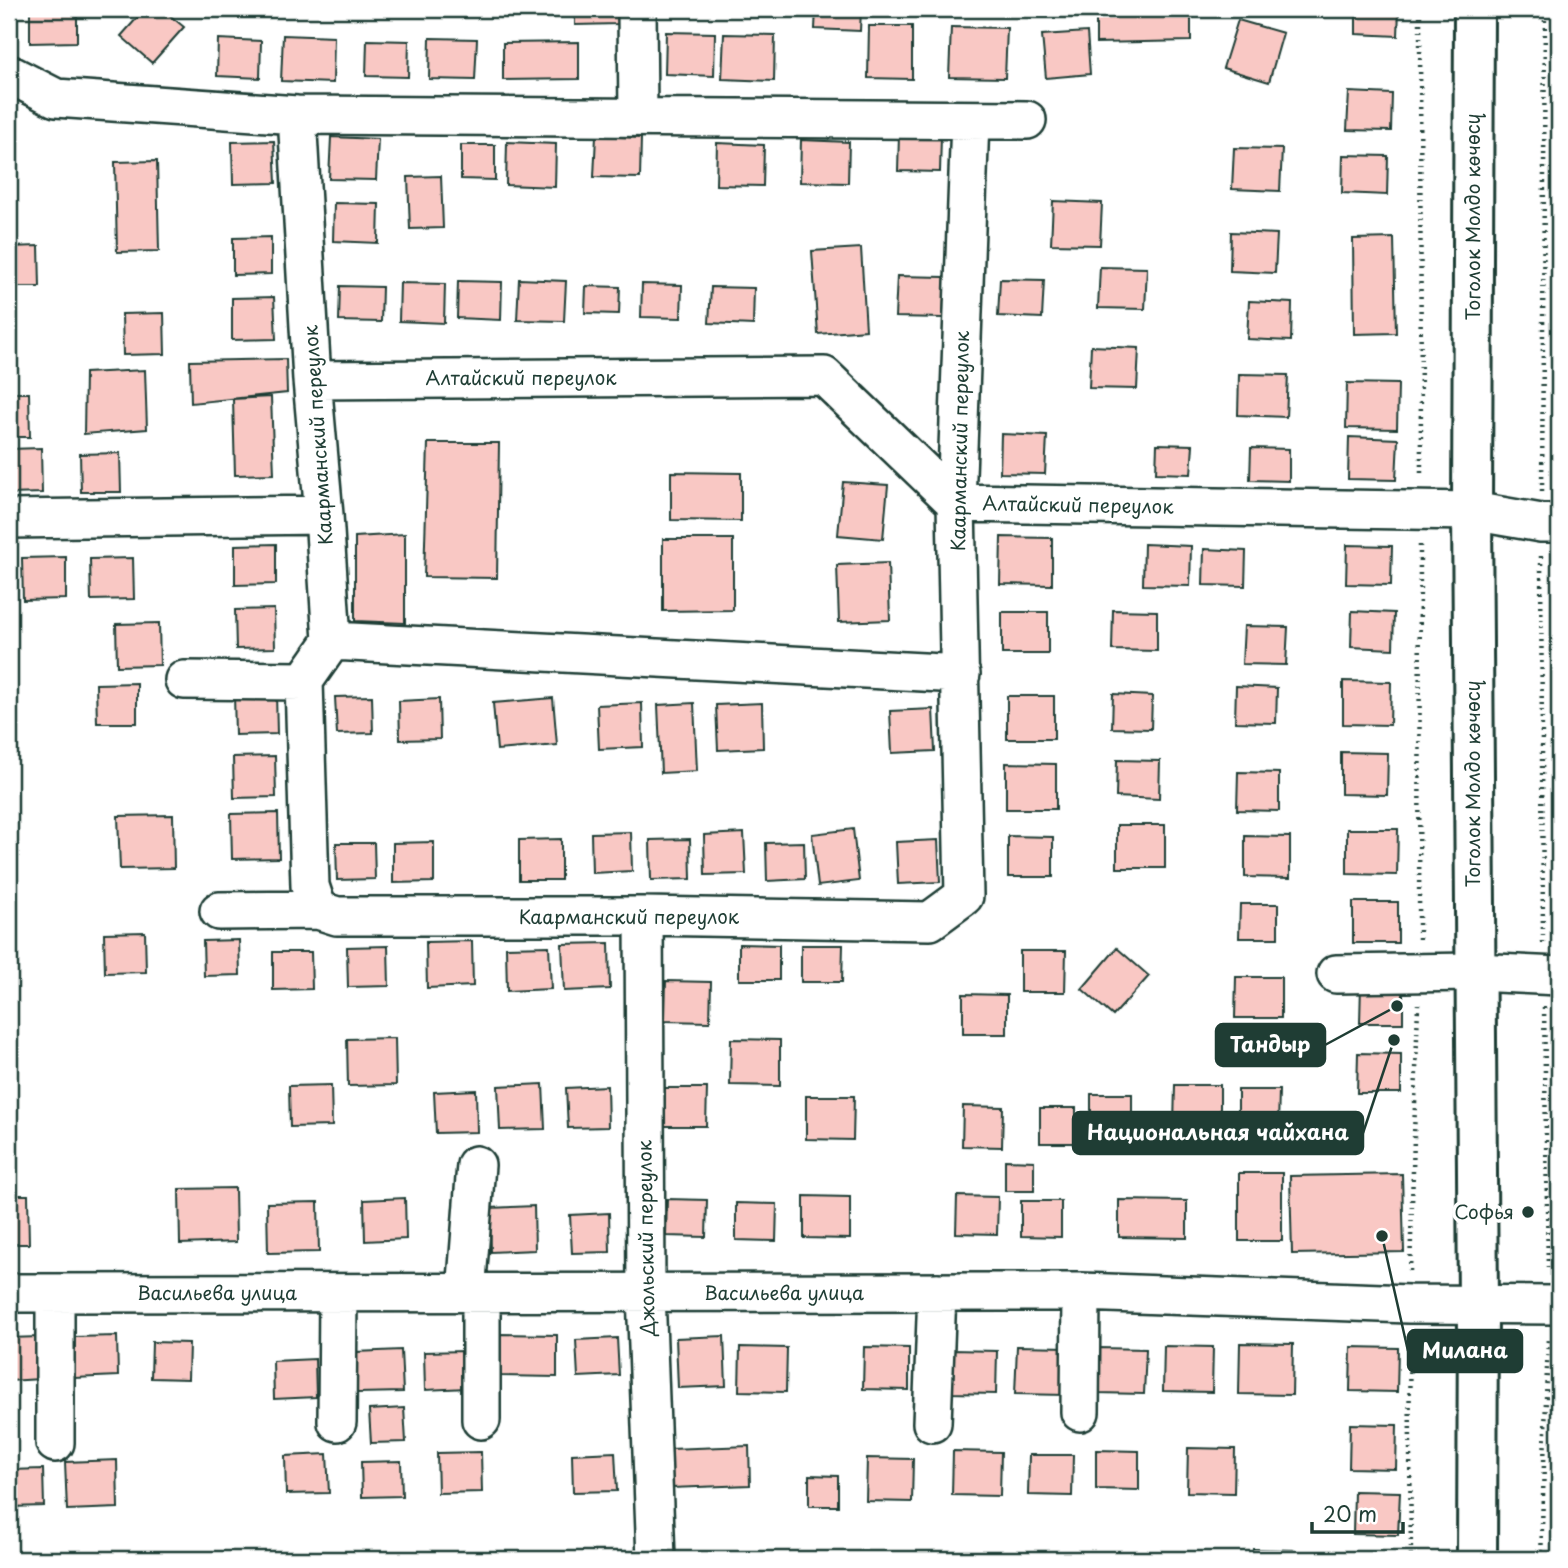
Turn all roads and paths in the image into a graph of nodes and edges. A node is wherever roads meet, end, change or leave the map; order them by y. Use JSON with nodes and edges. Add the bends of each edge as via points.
{"nodes":[{"id":1,"x":637,"y":9,"type":"edge"},
{"id":2,"x":1420,"y":9,"type":"edge"},
{"id":3,"x":1474,"y":9,"type":"edge"},
{"id":4,"x":1545,"y":9,"type":"edge"},
{"id":5,"x":9,"y":74,"type":"edge"},
{"id":6,"x":297,"y":115,"type":"junction"},
{"id":7,"x":638,"y":117,"type":"junction"},
{"id":8,"x":970,"y":120,"type":"junction"},
{"id":9,"x":1027,"y":120,"type":"dead end"},
{"id":10,"x":312,"y":380,"type":"junction"},
{"id":11,"x":956,"y":503,"type":"junction"},
{"id":12,"x":1421,"y":512,"type":"junction"},
{"id":13,"x":1472,"y":512,"type":"junction"},
{"id":14,"x":324,"y":515,"type":"junction"},
{"id":15,"x":9,"y":519,"type":"edge"},
{"id":16,"x":1550,"y":523,"type":"edge"},
{"id":17,"x":332,"y":641,"type":"junction"},
{"id":18,"x":961,"y":674,"type":"junction"},
{"id":19,"x":184,"y":680,"type":"dead end"},
{"id":20,"x":304,"y":681,"type":"junction"},
{"id":21,"x":318,"y":910,"type":"junction"},
{"id":22,"x":219,"y":911,"type":"dead end"},
{"id":23,"x":644,"y":916,"type":"junction"},
{"id":24,"x":1474,"y":972,"type":"junction"},
{"id":25,"x":1419,"y":973,"type":"junction"},
{"id":26,"x":1336,"y":974,"type":"dead end"},
{"id":27,"x":1551,"y":976,"type":"edge"},
{"id":28,"x":476,"y":1165,"type":"dead end"},
{"id":29,"x":937,"y":1292,"type":"junction"},
{"id":30,"x":1081,"y":1292,"type":"junction"},
{"id":31,"x":9,"y":1293,"type":"edge"},
{"id":32,"x":55,"y":1293,"type":"junction"},
{"id":33,"x":338,"y":1293,"type":"junction"},
{"id":34,"x":473,"y":1293,"type":"junction"},
{"id":35,"x":646,"y":1293,"type":"junction"},
{"id":36,"x":1409,"y":1304,"type":"junction"},
{"id":37,"x":1478,"y":1304,"type":"junction"},
{"id":38,"x":1554,"y":1305,"type":"edge"},
{"id":39,"x":1080,"y":1412,"type":"dead end"},
{"id":40,"x":481,"y":1420,"type":"dead end"},
{"id":41,"x":337,"y":1422,"type":"dead end"},
{"id":42,"x":932,"y":1423,"type":"dead end"},
{"id":43,"x":55,"y":1443,"type":"dead end"},
{"id":44,"x":656,"y":1559,"type":"edge"},
{"id":45,"x":1411,"y":1559,"type":"edge"},
{"id":46,"x":1477,"y":1559,"type":"edge"},
{"id":47,"x":1541,"y":1559,"type":"edge"}],
"edges":[{"from":1,"to":7,"type":"street"},
{"from":2,"to":12,"type":"path"},
{"from":3,"to":13,"type":"main road","name":"Тоголок Молдо көчөсү"},
{"from":4,"to":16,"type":"path"},
{"from":5,"to":6,"type":"street","via":[[56,98]]},
{"from":6,"to":7,"type":"street"},
{"from":6,"to":10,"type":"street","name":"Каарманский переулок"},
{"from":7,"to":8,"type":"street"},
{"from":8,"to":9,"type":"street"},
{"from":8,"to":11,"type":"street","name":"Каарманский переулок"},
{"from":10,"to":11,"type":"street","name":"Алтайский переулок","via":[[824,376]]},
{"from":10,"to":14,"type":"street","name":"Каарманский переулок"},
{"from":11,"to":12,"type":"street","name":"Алтайский переулок"},
{"from":11,"to":18,"type":"street","name":"Каарманский переулок"},
{"from":12,"to":13,"type":"street","name":"Алтайский переулок"},
{"from":12,"to":25,"type":"path"},
{"from":13,"to":16,"type":"street","name":"Алтайский переулок"},
{"from":13,"to":24,"type":"main road","name":"Тоголок Молдо көчөсү"},
{"from":14,"to":15,"type":"street"},
{"from":14,"to":17,"type":"street","name":"Каарманский переулок"},
{"from":16,"to":27,"type":"path"},
{"from":17,"to":18,"type":"street"},
{"from":17,"to":20,"type":"street"},
{"from":18,"to":23,"type":"street","name":"Каарманский переулок","via":[[964,896],[930,921]]},
{"from":19,"to":20,"type":"street"},
{"from":20,"to":21,"type":"street","via":[[310,886]]},
{"from":21,"to":22,"type":"street","name":"Каарманский переулок"},
{"from":21,"to":23,"type":"street","name":"Каарманский переулок","via":[[337,916]]},
{"from":23,"to":35,"type":"street","name":"Джольский переулок"},
{"from":24,"to":25,"type":"street"},
{"from":24,"to":27,"type":"street"},
{"from":24,"to":37,"type":"main road","name":"Тоголок Молдо көчөсү"},
{"from":25,"to":26,"type":"street"},
{"from":25,"to":36,"type":"path"},
{"from":27,"to":38,"type":"path"},
{"from":28,"to":34,"type":"street"},
{"from":29,"to":30,"type":"street","name":"Васильева улица"},
{"from":29,"to":35,"type":"street","name":"Васильева улица"},
{"from":29,"to":42,"type":"street"},
{"from":30,"to":36,"type":"street","name":"Васильева улица"},
{"from":30,"to":39,"type":"street"},
{"from":31,"to":32,"type":"street","name":"Васильева улица"},
{"from":32,"to":33,"type":"street","name":"Васильева улица"},
{"from":32,"to":43,"type":"street"},
{"from":33,"to":34,"type":"street","name":"Васильева улица"},
{"from":33,"to":41,"type":"street"},
{"from":34,"to":35,"type":"street","name":"Васильева улица"},
{"from":34,"to":40,"type":"street"},
{"from":35,"to":44,"type":"street","name":"Джольский переулок"},
{"from":36,"to":37,"type":"street","name":"Васильева улица"},
{"from":36,"to":45,"type":"path"},
{"from":37,"to":38,"type":"street","name":"Васильева улица"},
{"from":37,"to":46,"type":"main road","name":"Тоголок Молдо көчөсү"},
{"from":38,"to":47,"type":"path"}]}
